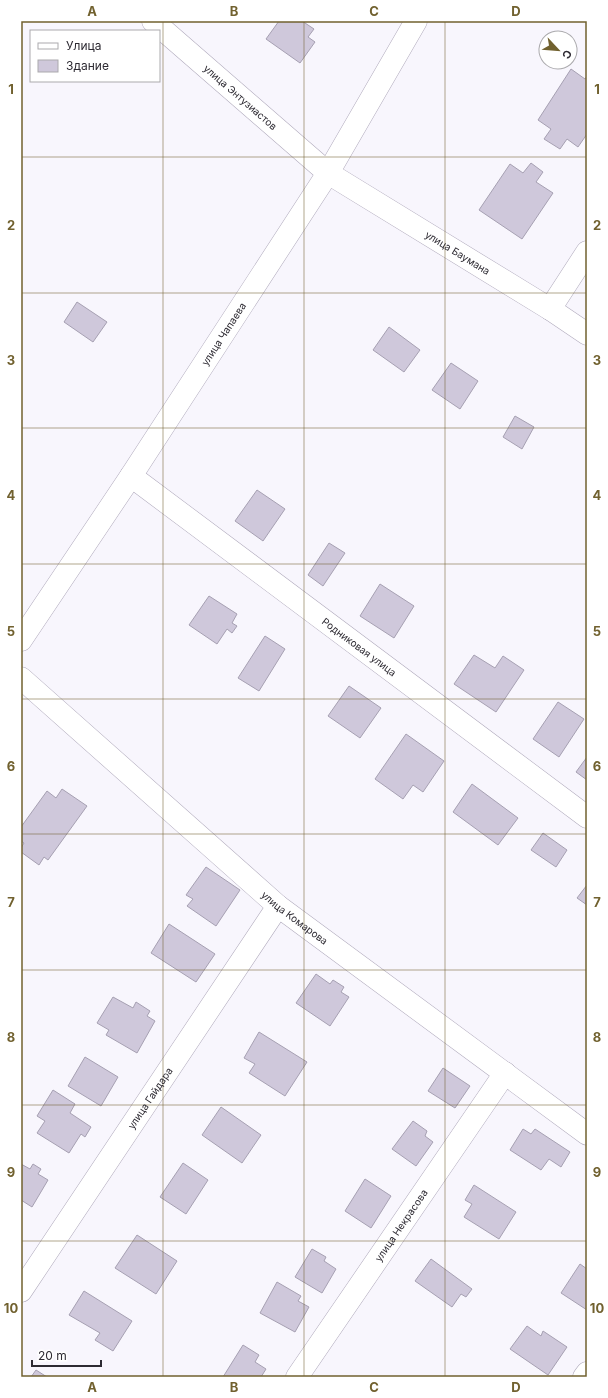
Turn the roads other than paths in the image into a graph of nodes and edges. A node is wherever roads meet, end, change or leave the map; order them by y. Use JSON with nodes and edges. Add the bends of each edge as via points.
{"nodes":[{"id":1,"x":152,"y":21,"type":"edge"},
{"id":2,"x":416,"y":21,"type":"edge"},
{"id":3,"x":328,"y":173,"type":"junction"},
{"id":4,"x":587,"y":252,"type":"edge"},
{"id":5,"x":550,"y":309,"type":"junction"},
{"id":6,"x":587,"y":334,"type":"edge"},
{"id":7,"x":131,"y":476,"type":"junction"},
{"id":8,"x":21,"y":640,"type":"edge"},
{"id":9,"x":21,"y":678,"type":"edge"},
{"id":10,"x":587,"y":817,"type":"edge"},
{"id":11,"x":278,"y":906,"type":"junction"},
{"id":12,"x":505,"y":1073,"type":"junction"},
{"id":13,"x":587,"y":1134,"type":"edge"},
{"id":14,"x":21,"y":1291,"type":"edge"},
{"id":15,"x":587,"y":1373,"type":"edge"},
{"id":16,"x":297,"y":1377,"type":"edge"},
{"id":17,"x":584,"y":1377,"type":"edge"}],
"edges":[{"from":1,"to":3,"type":"street","name":"улица Энтузиастов"},
{"from":2,"to":3,"type":"street","name":"улица Чапаева"},
{"from":3,"to":5,"type":"street","name":"улица Баумана"},
{"from":3,"to":7,"type":"street","name":"улица Чапаева"},
{"from":4,"to":5,"type":"street"},
{"from":5,"to":6,"type":"street","name":"улица Баумана"},
{"from":7,"to":8,"type":"street","name":"улица Чапаева"},
{"from":7,"to":10,"type":"street","name":"Родниковая улица"},
{"from":9,"to":11,"type":"street","name":"улица Комарова"},
{"from":11,"to":12,"type":"street","name":"улица Комарова"},
{"from":11,"to":14,"type":"street","name":"улица Гайдара"},
{"from":12,"to":13,"type":"street","name":"улица Комарова"},
{"from":12,"to":16,"type":"street","name":"улица Некрасова"},
{"from":15,"to":17,"type":"street"}]}
